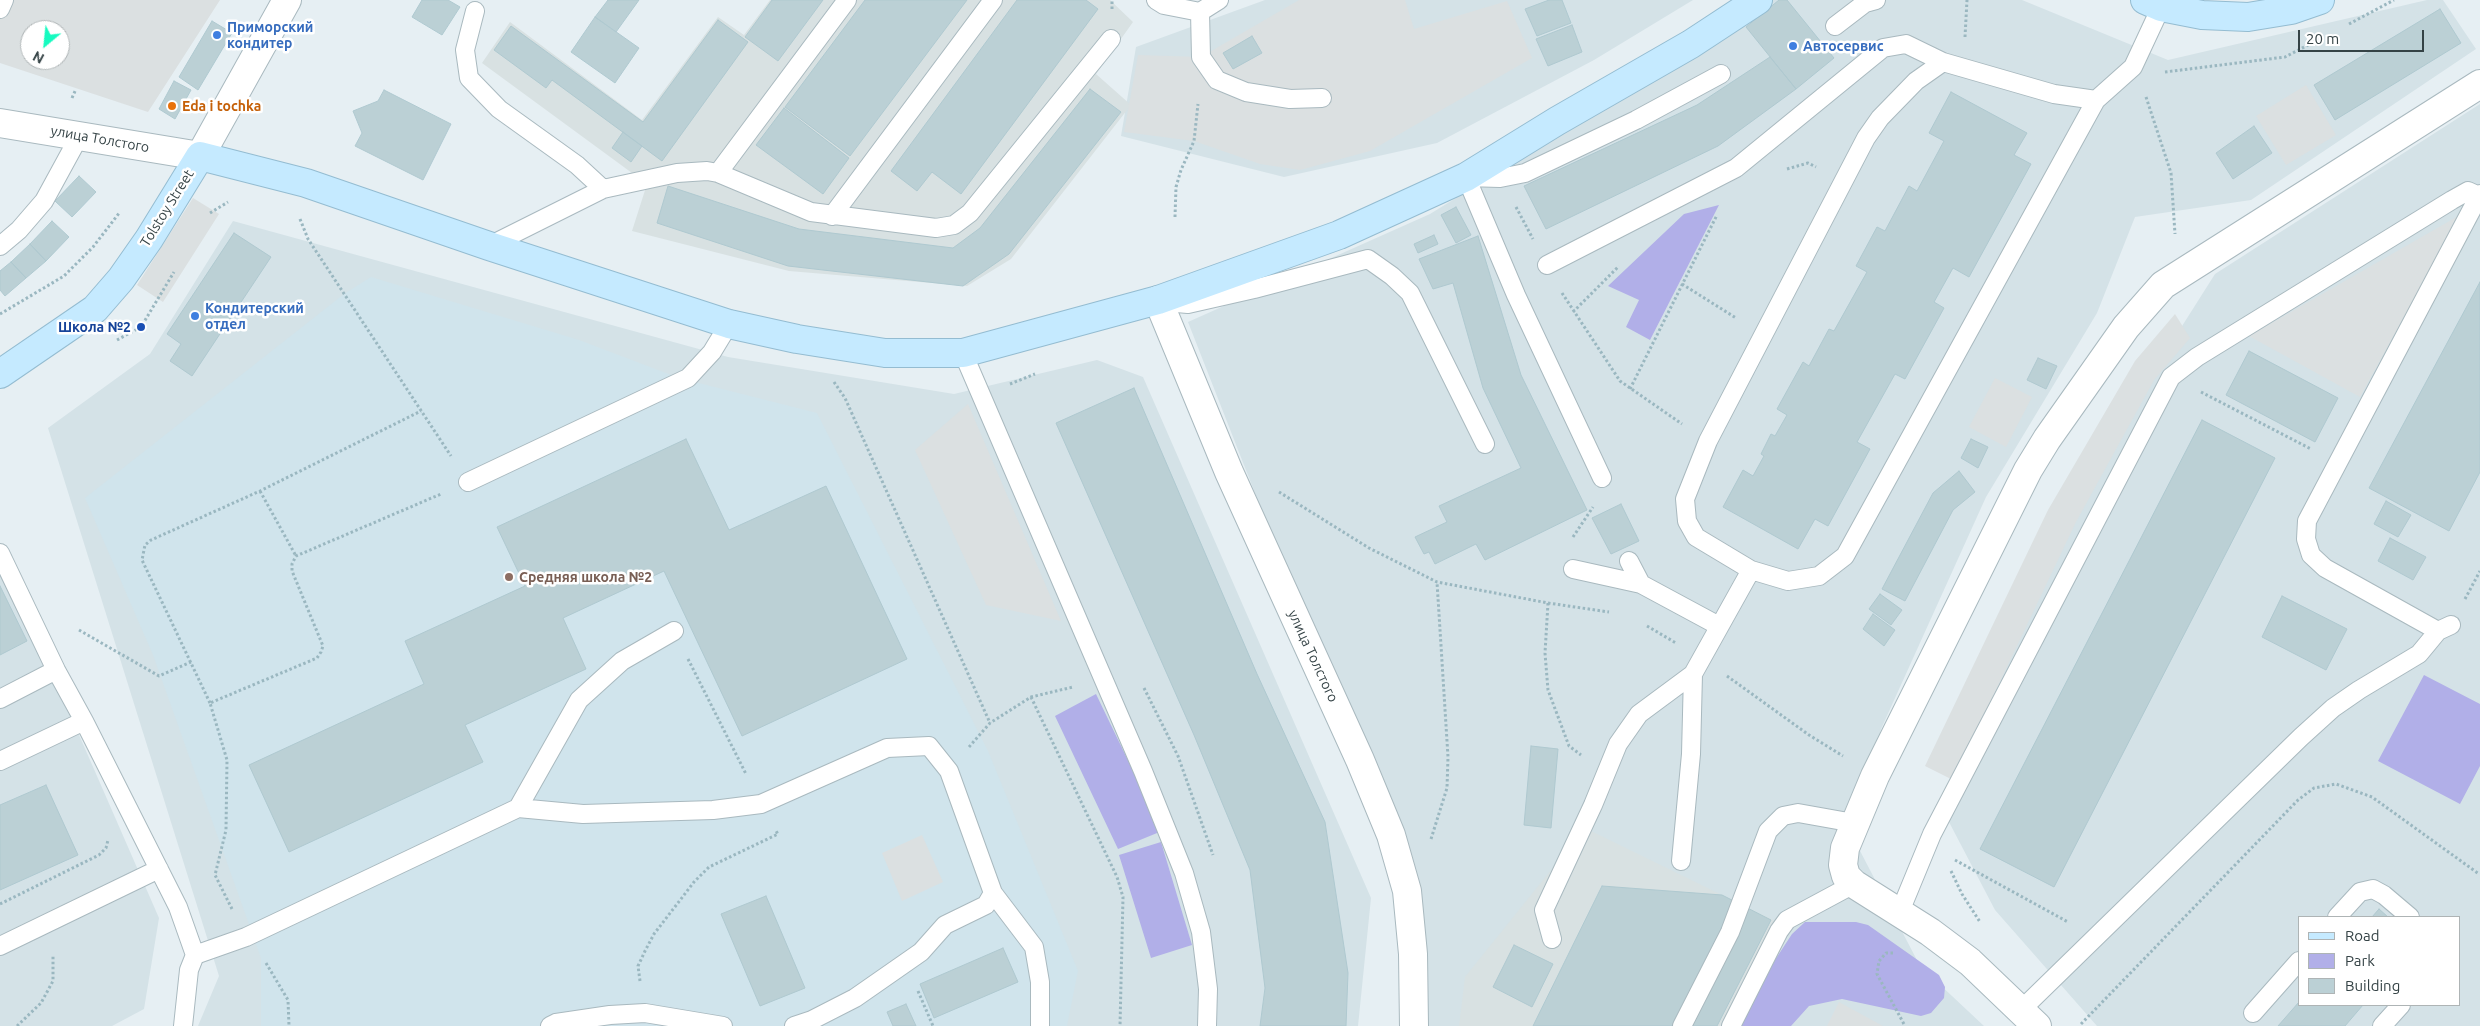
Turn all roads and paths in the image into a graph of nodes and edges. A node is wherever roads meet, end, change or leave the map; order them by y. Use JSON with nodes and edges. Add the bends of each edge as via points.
{"nodes":[{"id":1,"x":4,"y":0,"type":"edge"},
{"id":2,"x":286,"y":0,"type":"edge"},
{"id":3,"x":847,"y":0,"type":"edge"},
{"id":4,"x":992,"y":0,"type":"edge"},
{"id":5,"x":1156,"y":0,"type":"edge"},
{"id":6,"x":1219,"y":0,"type":"edge"},
{"id":7,"x":1758,"y":0,"type":"edge"},
{"id":8,"x":1876,"y":0,"type":"edge"},
{"id":9,"x":2320,"y":0,"type":"edge"},
{"id":10,"x":2153,"y":4,"type":"edge"},
{"id":11,"x":0,"y":9,"type":"edge"},
{"id":12,"x":475,"y":11,"type":"dead end"},
{"id":13,"x":1200,"y":12,"type":"junction"},
{"id":14,"x":1836,"y":26,"type":"dead end"},
{"id":15,"x":1111,"y":38,"type":"dead end"},
{"id":16,"x":1943,"y":62,"type":"junction"},
{"id":17,"x":1721,"y":74,"type":"dead end"},
{"id":18,"x":2480,"y":84,"type":"edge"},
{"id":19,"x":2144,"y":91,"type":"dead end"},
{"id":20,"x":1322,"y":98,"type":"dead end"},
{"id":21,"x":2096,"y":100,"type":"junction"},
{"id":22,"x":0,"y":122,"type":"edge"},
{"id":23,"x":80,"y":135,"type":"junction"},
{"id":24,"x":1194,"y":141,"type":"dead end"},
{"id":25,"x":200,"y":156,"type":"junction"},
{"id":26,"x":1785,"y":170,"type":"dead end"},
{"id":27,"x":718,"y":173,"type":"junction"},
{"id":28,"x":1466,"y":177,"type":"junction"},
{"id":29,"x":1500,"y":178,"type":"junction"},
{"id":30,"x":1844,"y":181,"type":"junction"},
{"id":31,"x":306,"y":184,"type":"junction"},
{"id":32,"x":603,"y":189,"type":"junction"},
{"id":33,"x":2480,"y":195,"type":"edge"},
{"id":34,"x":233,"y":199,"type":"dead end"},
{"id":35,"x":1721,"y":207,"type":"dead end"},
{"id":36,"x":122,"y":210,"type":"dead end"},
{"id":37,"x":208,"y":214,"type":"dead end"},
{"id":38,"x":832,"y":216,"type":"junction"},
{"id":39,"x":1175,"y":217,"type":"dead end"},
{"id":40,"x":0,"y":246,"type":"edge"},
{"id":41,"x":489,"y":246,"type":"junction"},
{"id":42,"x":1547,"y":265,"type":"joint"},
{"id":43,"x":174,"y":270,"type":"dead end"},
{"id":44,"x":2178,"y":274,"type":"junction"},
{"id":45,"x":1682,"y":284,"type":"junction"},
{"id":46,"x":1158,"y":300,"type":"junction"},
{"id":47,"x":1573,"y":312,"type":"dead end"},
{"id":48,"x":0,"y":314,"type":"edge"},
{"id":49,"x":729,"y":324,"type":"junction"},
{"id":50,"x":1764,"y":336,"type":"junction"},
{"id":51,"x":116,"y":341,"type":"dead end"},
{"id":52,"x":963,"y":353,"type":"junction"},
{"id":53,"x":4,"y":368,"type":"edge"},
{"id":54,"x":1038,"y":372,"type":"dead end"},
{"id":55,"x":2171,"y":377,"type":"junction"},
{"id":56,"x":841,"y":379,"type":"dead end"},
{"id":57,"x":1630,"y":389,"type":"junction"},
{"id":58,"x":979,"y":390,"type":"junction"},
{"id":59,"x":421,"y":411,"type":"junction"},
{"id":60,"x":1708,"y":441,"type":"junction"},
{"id":61,"x":1485,"y":444,"type":"dead end"},
{"id":62,"x":2338,"y":463,"type":"junction"},
{"id":63,"x":1229,"y":472,"type":"junction"},
{"id":64,"x":1602,"y":478,"type":"joint"},
{"id":65,"x":468,"y":482,"type":"junction"},
{"id":66,"x":260,"y":491,"type":"junction"},
{"id":67,"x":0,"y":553,"type":"edge"},
{"id":68,"x":296,"y":556,"type":"junction"},
{"id":69,"x":1629,"y":561,"type":"dead end"},
{"id":70,"x":1573,"y":569,"type":"joint"},
{"id":71,"x":1751,"y":570,"type":"junction"},
{"id":72,"x":1437,"y":582,"type":"junction"},
{"id":73,"x":1640,"y":584,"type":"junction"},
{"id":74,"x":1548,"y":603,"type":"junction"},
{"id":75,"x":1617,"y":613,"type":"dead end"},
{"id":76,"x":1644,"y":624,"type":"dead end"},
{"id":77,"x":1719,"y":626,"type":"junction"},
{"id":78,"x":79,"y":630,"type":"dead end"},
{"id":79,"x":674,"y":631,"type":"joint"},
{"id":80,"x":1702,"y":658,"type":"junction"},
{"id":81,"x":191,"y":662,"type":"junction"},
{"id":82,"x":56,"y":670,"type":"junction"},
{"id":83,"x":1694,"y":674,"type":"junction"},
{"id":84,"x":1103,"y":679,"type":"junction"},
{"id":85,"x":1032,"y":698,"type":"junction"},
{"id":86,"x":0,"y":699,"type":"edge"},
{"id":87,"x":210,"y":703,"type":"junction"},
{"id":88,"x":84,"y":721,"type":"junction"},
{"id":89,"x":990,"y":723,"type":"junction"},
{"id":90,"x":1809,"y":735,"type":"dead end"},
{"id":91,"x":0,"y":760,"type":"edge"},
{"id":92,"x":949,"y":771,"type":"junction"},
{"id":93,"x":1606,"y":773,"type":"junction"},
{"id":94,"x":761,"y":804,"type":"junction"},
{"id":95,"x":518,"y":808,"type":"junction"},
{"id":96,"x":1854,"y":823,"type":"junction"},
{"id":97,"x":778,"y":834,"type":"dead end"},
{"id":98,"x":1932,"y":834,"type":"junction"},
{"id":99,"x":108,"y":835,"type":"dead end"},
{"id":100,"x":1948,"y":856,"type":"junction"},
{"id":101,"x":1682,"y":861,"type":"dead end"},
{"id":102,"x":159,"y":869,"type":"junction"},
{"id":103,"x":2480,"y":874,"type":"edge"},
{"id":104,"x":1854,"y":884,"type":"junction"},
{"id":105,"x":1407,"y":892,"type":"junction"},
{"id":106,"x":993,"y":893,"type":"junction"},
{"id":107,"x":0,"y":904,"type":"edge"},
{"id":108,"x":1900,"y":914,"type":"junction"},
{"id":109,"x":2338,"y":916,"type":"edge"},
{"id":110,"x":2409,"y":916,"type":"edge"},
{"id":111,"x":1982,"y":925,"type":"dead end"},
{"id":112,"x":41,"y":926,"type":"junction"},
{"id":113,"x":246,"y":937,"type":"junction"},
{"id":114,"x":2097,"y":938,"type":"junction"},
{"id":115,"x":1552,"y":939,"type":"dead end"},
{"id":116,"x":0,"y":946,"type":"edge"},
{"id":117,"x":1895,"y":952,"type":"dead end"},
{"id":118,"x":195,"y":956,"type":"junction"},
{"id":119,"x":2298,"y":962,"type":"edge"},
{"id":120,"x":2400,"y":1006,"type":"edge"},
{"id":121,"x":645,"y":1013,"type":"junction"},
{"id":122,"x":2253,"y":1013,"type":"dead end"},
{"id":123,"x":2029,"y":1018,"type":"edge"},
{"id":124,"x":2081,"y":1024,"type":"dead end"},
{"id":125,"x":17,"y":1026,"type":"edge"},
{"id":126,"x":182,"y":1026,"type":"edge"},
{"id":127,"x":289,"y":1026,"type":"edge"},
{"id":128,"x":550,"y":1026,"type":"edge"},
{"id":129,"x":722,"y":1026,"type":"edge"},
{"id":130,"x":794,"y":1026,"type":"edge"},
{"id":131,"x":1040,"y":1026,"type":"edge"},
{"id":132,"x":1120,"y":1026,"type":"edge"},
{"id":133,"x":1207,"y":1026,"type":"edge"},
{"id":134,"x":1414,"y":1026,"type":"edge"},
{"id":135,"x":1682,"y":1026,"type":"edge"},
{"id":136,"x":1731,"y":1026,"type":"edge"},
{"id":137,"x":1905,"y":1026,"type":"edge"},
{"id":138,"x":2382,"y":1026,"type":"edge"}],
"edges":[{"from":1,"to":11,"type":"lane"},
{"from":2,"to":25,"type":"street","name":"Tolstoy Street"},
{"from":3,"to":27,"type":"lane"},
{"from":4,"to":38,"type":"lane"},
{"from":5,"to":13,"type":"lane","via":[[1164,5]]},
{"from":6,"to":13,"type":"lane"},
{"from":7,"to":28,"type":"main road","via":[[1691,44]]},
{"from":8,"to":14,"type":"lane","via":[[1864,3]]},
{"from":9,"to":10,"type":"main road","via":[[2290,10],[2248,17],[2202,16]]},
{"from":10,"to":21,"type":"lane","via":[[2133,67]]},
{"from":12,"to":32,"type":"lane","via":[[465,50],[468,78],[499,109],[577,165]]},
{"from":13,"to":20,"type":"lane","via":[[1201,57],[1217,80],[1246,92],[1290,99]]},
{"from":15,"to":38,"type":"lane","via":[[970,213],[954,225],[936,228]]},
{"from":16,"to":21,"type":"lane","via":[[2054,94]]},
{"from":16,"to":30,"type":"lane","via":[[1916,81],[1880,118]]},
{"from":16,"to":42,"type":"lane","via":[[1906,44],[1883,48],[1736,168]]},
{"from":17,"to":29,"type":"lane","via":[[1678,99],[1525,173]]},
{"from":18,"to":44,"type":"street"},
{"from":19,"to":44,"type":"path","via":[[2171,173]]},
{"from":21,"to":71,"type":"lane","via":[[1845,556],[1819,576],[1788,581]]},
{"from":22,"to":23,"type":"street","name":"улица Толстого"},
{"from":23,"to":25,"type":"street","name":"улица Толстого"},
{"from":23,"to":40,"type":"lane","via":[[44,201]]},
{"from":24,"to":39,"type":"path","via":[[1176,186]]},
{"from":25,"to":31,"type":"main road"},
{"from":25,"to":53,"type":"main road","name":"Tolstoy Street","via":[[149,239],[95,310]]},
{"from":26,"to":30,"type":"path","via":[[1808,163]]},
{"from":27,"to":32,"type":"lane","via":[[677,173]]},
{"from":27,"to":38,"type":"lane","via":[[811,212]]},
{"from":28,"to":29,"type":"lane"},
{"from":28,"to":46,"type":"main road","via":[[1339,236]]},
{"from":28,"to":64,"type":"lane","via":[[1516,295]]},
{"from":29,"to":42,"type":"path"},
{"from":30,"to":50,"type":"lane"},
{"from":31,"to":41,"type":"main road"},
{"from":31,"to":59,"type":"path","via":[[296,208],[308,239]]},
{"from":32,"to":41,"type":"lane"},
{"from":33,"to":55,"type":"lane","via":[[2468,191],[2452,200],[2197,357]]},
{"from":33,"to":62,"type":"lane"},
{"from":34,"to":37,"type":"path"},
{"from":35,"to":45,"type":"path"},
{"from":36,"to":48,"type":"path","via":[[93,247],[64,276]]},
{"from":41,"to":49,"type":"main road"},
{"from":43,"to":51,"type":"path","via":[[141,327]]},
{"from":44,"to":96,"type":"street","via":[[2163,285],[2126,328],[2028,470]]},
{"from":45,"to":50,"type":"path"},
{"from":45,"to":57,"type":"path"},
{"from":46,"to":52,"type":"main road"},
{"from":46,"to":61,"type":"lane","via":[[1188,304],[1368,260],[1410,293]]},
{"from":46,"to":63,"type":"street","name":"улица Толстого"},
{"from":47,"to":57,"type":"path","via":[[1611,369]]},
{"from":49,"to":52,"type":"main road","via":[[796,339],[886,353]]},
{"from":49,"to":65,"type":"lane","via":[[712,352],[688,378]]},
{"from":50,"to":60,"type":"lane"},
{"from":52,"to":58,"type":"lane"},
{"from":54,"to":58,"type":"path","via":[[1002,387]]},
{"from":55,"to":62,"type":"path"},
{"from":55,"to":98,"type":"lane"},
{"from":56,"to":89,"type":"path","via":[[831,377],[845,398]]},
{"from":57,"to":60,"type":"path"},
{"from":58,"to":84,"type":"lane"},
{"from":59,"to":65,"type":"path"},
{"from":59,"to":66,"type":"path"},
{"from":60,"to":71,"type":"lane","via":[[1685,499],[1687,521],[1696,537]]},
{"from":62,"to":114,"type":"lane","via":[[2307,521],[2306,539],[2311,555],[2325,568],[2445,628],[2419,654],[2333,708]]},
{"from":63,"to":72,"type":"path","via":[[1253,476],[1369,548]]},
{"from":63,"to":105,"type":"street","name":"улица Толстого","via":[[1360,760],[1391,835]]},
{"from":64,"to":70,"type":"path","via":[[1605,489],[1566,554]]},
{"from":65,"to":68,"type":"path"},
{"from":66,"to":68,"type":"path"},
{"from":66,"to":81,"type":"path","via":[[150,540],[142,551],[142,560]]},
{"from":67,"to":82,"type":"lane"},
{"from":68,"to":87,"type":"path","via":[[292,571],[323,646],[321,652],[317,658]]},
{"from":69,"to":73,"type":"lane"},
{"from":70,"to":73,"type":"lane"},
{"from":71,"to":77,"type":"lane"},
{"from":72,"to":74,"type":"path"},
{"from":72,"to":105,"type":"path","via":[[1448,757],[1447,788],[1430,842]]},
{"from":73,"to":77,"type":"lane"},
{"from":74,"to":75,"type":"path"},
{"from":74,"to":93,"type":"path","via":[[1545,653],[1548,690],[1569,746]]},
{"from":76,"to":80,"type":"path"},
{"from":77,"to":80,"type":"lane"},
{"from":78,"to":81,"type":"path","via":[[159,676]]},
{"from":79,"to":94,"type":"path"},
{"from":79,"to":95,"type":"lane","via":[[622,661],[579,700]]},
{"from":80,"to":83,"type":"lane"},
{"from":80,"to":90,"type":"path"},
{"from":81,"to":87,"type":"path"},
{"from":82,"to":86,"type":"lane"},
{"from":82,"to":88,"type":"lane"},
{"from":83,"to":93,"type":"lane","via":[[1639,714],[1618,744]]},
{"from":83,"to":101,"type":"lane","via":[[1692,754]]},
{"from":84,"to":85,"type":"path"},
{"from":84,"to":133,"type":"lane","via":[[1184,874],[1202,932],[1208,989]]},
{"from":85,"to":89,"type":"path"},
{"from":85,"to":132,"type":"path","via":[[1117,877],[1123,898]]},
{"from":87,"to":113,"type":"path","via":[[227,760],[226,830],[215,875]]},
{"from":88,"to":91,"type":"lane"},
{"from":88,"to":102,"type":"lane"},
{"from":89,"to":92,"type":"path"},
{"from":92,"to":94,"type":"lane","via":[[929,746],[887,748]]},
{"from":92,"to":106,"type":"lane"},
{"from":93,"to":115,"type":"lane","via":[[1544,910]]},
{"from":94,"to":95,"type":"lane","via":[[713,810],[583,814]]},
{"from":95,"to":113,"type":"lane"},
{"from":96,"to":104,"type":"street","via":[[1844,848],[1843,865],[1846,876]]},
{"from":96,"to":135,"type":"lane","via":[[1798,813],[1783,816],[1768,831],[1730,932]]},
{"from":97,"to":121,"type":"path","via":[[708,867],[654,934],[638,966]]},
{"from":98,"to":100,"type":"path"},
{"from":98,"to":108,"type":"lane"},
{"from":99,"to":107,"type":"path","via":[[106,848],[99,855]]},
{"from":100,"to":111,"type":"path","via":[[1952,874]]},
{"from":100,"to":114,"type":"path"},
{"from":102,"to":112,"type":"lane"},
{"from":102,"to":118,"type":"lane","via":[[178,907]]},
{"from":103,"to":124,"type":"path","via":[[2372,797],[2336,784],[2314,788],[2298,800]]},
{"from":104,"to":108,"type":"street"},
{"from":104,"to":136,"type":"lane","via":[[1787,920]]},
{"from":105,"to":134,"type":"street","name":"улица Толстого","via":[[1413,954]]},
{"from":106,"to":130,"type":"lane","via":[[986,905],[945,925],[921,952],[855,998]]},
{"from":106,"to":131,"type":"lane","via":[[1034,946],[1040,982]]},
{"from":108,"to":123,"type":"street","via":[[1970,962]]},
{"from":109,"to":110,"type":"lane","via":[[2360,892],[2373,889]]},
{"from":112,"to":116,"type":"lane"},
{"from":112,"to":125,"type":"path","via":[[53,954],[52,981],[41,1004]]},
{"from":113,"to":118,"type":"lane"},
{"from":113,"to":127,"type":"path","via":[[288,1000]]},
{"from":114,"to":123,"type":"lane"},
{"from":117,"to":137,"type":"path","via":[[1886,953],[1879,961],[1878,974]]},
{"from":118,"to":126,"type":"lane","via":[[189,970]]},
{"from":119,"to":122,"type":"lane"},
{"from":120,"to":138,"type":"lane"},
{"from":121,"to":128,"type":"lane","via":[[610,1015]]},
{"from":121,"to":129,"type":"lane"}]}
